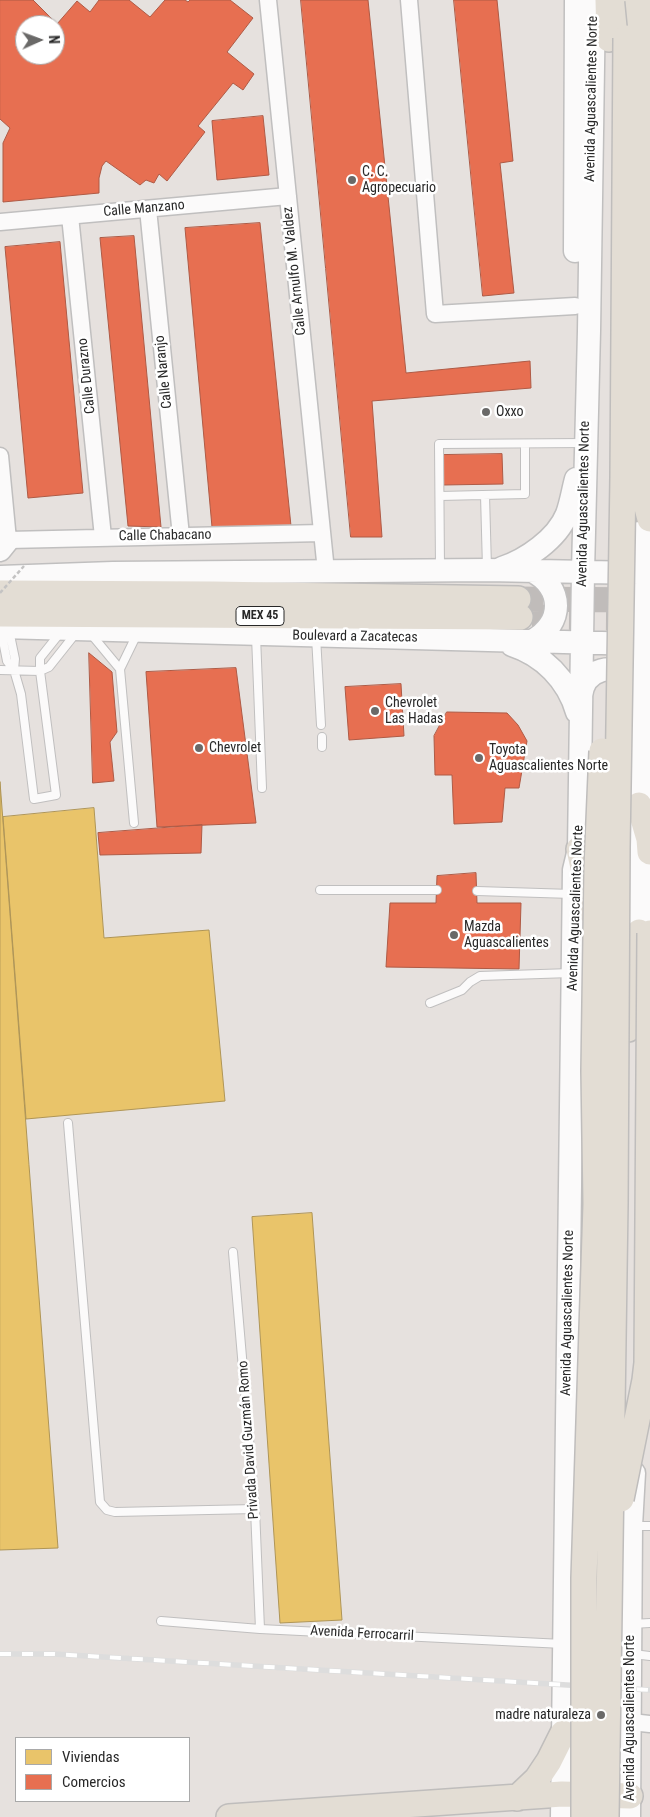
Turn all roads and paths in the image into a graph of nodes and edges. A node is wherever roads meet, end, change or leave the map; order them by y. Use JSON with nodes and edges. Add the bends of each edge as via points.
{"nodes":[{"id":1,"x":268,"y":0,"type":"edge"},
{"id":2,"x":409,"y":0,"type":"edge"},
{"id":3,"x":576,"y":0,"type":"edge"},
{"id":4,"x":594,"y":0,"type":"edge"},
{"id":5,"x":608,"y":0,"type":"edge"},
{"id":6,"x":627,"y":0,"type":"edge"},
{"id":7,"x":638,"y":0,"type":"edge"},
{"id":8,"x":643,"y":0,"type":"edge"},
{"id":9,"x":584,"y":69,"type":"junction"},
{"id":10,"x":288,"y":196,"type":"junction"},
{"id":11,"x":148,"y":209,"type":"junction"},
{"id":12,"x":70,"y":216,"type":"junction"},
{"id":13,"x":0,"y":222,"type":"edge"},
{"id":14,"x":574,"y":306,"type":"junction"},
{"id":15,"x":589,"y":331,"type":"junction"},
{"id":16,"x":650,"y":345,"type":"edge"},
{"id":17,"x":640,"y":385,"type":"junction"},
{"id":18,"x":645,"y":436,"type":"edge"},
{"id":19,"x":586,"y":443,"type":"junction"},
{"id":20,"x":525,"y":444,"type":"junction"},
{"id":21,"x":0,"y":456,"type":"edge"},
{"id":22,"x":640,"y":489,"type":"junction"},
{"id":23,"x":486,"y":495,"type":"junction"},
{"id":24,"x":440,"y":496,"type":"junction"},
{"id":25,"x":650,"y":513,"type":"edge"},
{"id":26,"x":650,"y":519,"type":"edge"},
{"id":27,"x":182,"y":536,"type":"junction"},
{"id":28,"x":103,"y":537,"type":"junction"},
{"id":29,"x":322,"y":537,"type":"junction"},
{"id":30,"x":4,"y":545,"type":"edge"},
{"id":31,"x":24,"y":566,"type":"dead end"},
{"id":32,"x":492,"y":570,"type":"junction"},
{"id":33,"x":326,"y":571,"type":"junction"},
{"id":34,"x":440,"y":571,"type":"junction"},
{"id":35,"x":532,"y":571,"type":"junction"},
{"id":36,"x":583,"y":572,"type":"junction"},
{"id":37,"x":645,"y":573,"type":"edge"},
{"id":38,"x":0,"y":577,"type":"edge"},
{"id":39,"x":0,"y":593,"type":"edge"},
{"id":40,"x":2,"y":624,"type":"edge"},
{"id":41,"x":77,"y":630,"type":"junction"},
{"id":42,"x":139,"y":631,"type":"junction"},
{"id":43,"x":256,"y":634,"type":"junction"},
{"id":44,"x":316,"y":636,"type":"junction"},
{"id":45,"x":489,"y":640,"type":"junction"},
{"id":46,"x":532,"y":641,"type":"junction"},
{"id":47,"x":582,"y":642,"type":"junction"},
{"id":48,"x":645,"y":644,"type":"edge"},
{"id":49,"x":120,"y":669,"type":"junction"},
{"id":50,"x":0,"y":670,"type":"edge"},
{"id":51,"x":14,"y":670,"type":"junction"},
{"id":52,"x":40,"y":671,"type":"junction"},
{"id":53,"x":639,"y":699,"type":"junction"},
{"id":54,"x":580,"y":700,"type":"junction"},
{"id":55,"x":650,"y":722,"type":"edge"},
{"id":56,"x":321,"y":725,"type":"dead end"},
{"id":57,"x":580,"y":728,"type":"junction"},
{"id":58,"x":322,"y":737,"type":"dead end"},
{"id":59,"x":322,"y":747,"type":"dead end"},
{"id":60,"x":640,"y":760,"type":"junction"},
{"id":61,"x":262,"y":788,"type":"dead end"},
{"id":62,"x":643,"y":800,"type":"edge"},
{"id":63,"x":134,"y":823,"type":"dead end"},
{"id":64,"x":579,"y":849,"type":"junction"},
{"id":65,"x":650,"y":852,"type":"edge"},
{"id":66,"x":320,"y":890,"type":"dead end"},
{"id":67,"x":437,"y":890,"type":"dead end"},
{"id":68,"x":477,"y":891,"type":"dead end"},
{"id":69,"x":574,"y":894,"type":"junction"},
{"id":70,"x":645,"y":932,"type":"edge"},
{"id":71,"x":573,"y":973,"type":"junction"},
{"id":72,"x":430,"y":1003,"type":"dead end"},
{"id":73,"x":68,"y":1123,"type":"dead end"},
{"id":74,"x":606,"y":1204,"type":"junction"},
{"id":75,"x":640,"y":1249,"type":"junction"},
{"id":76,"x":234,"y":1252,"type":"dead end"},
{"id":77,"x":650,"y":1269,"type":"edge"},
{"id":78,"x":650,"y":1399,"type":"edge"},
{"id":79,"x":636,"y":1437,"type":"junction"},
{"id":80,"x":254,"y":1509,"type":"junction"},
{"id":81,"x":640,"y":1526,"type":"edge"},
{"id":82,"x":609,"y":1550,"type":"junction"},
{"id":83,"x":564,"y":1572,"type":"junction"},
{"id":84,"x":631,"y":1596,"type":"junction"},
{"id":85,"x":161,"y":1621,"type":"dead end"},
{"id":86,"x":640,"y":1624,"type":"edge"},
{"id":87,"x":260,"y":1629,"type":"junction"},
{"id":88,"x":564,"y":1644,"type":"junction"},
{"id":89,"x":640,"y":1655,"type":"edge"},
{"id":90,"x":640,"y":1723,"type":"edge"},
{"id":91,"x":563,"y":1733,"type":"junction"},
{"id":92,"x":517,"y":1798,"type":"junction"},
{"id":93,"x":637,"y":1804,"type":"edge"},
{"id":94,"x":562,"y":1806,"type":"edge"},
{"id":95,"x":229,"y":1817,"type":"edge"},
{"id":96,"x":584,"y":1817,"type":"edge"},
{"id":97,"x":606,"y":1817,"type":"edge"}],
"edges":[{"from":1,"to":10,"type":"street","name":"Calle Arnulfo M. Valdez"},
{"from":2,"to":14,"type":"street","via":[[435,314]]},
{"from":3,"to":9,"type":"main road"},
{"from":4,"to":9,"type":"main road","name":"Avenida Aguascalientes Norte"},
{"from":5,"to":74,"type":"main road","name":"Avenida Aguascalientes Norte","bridge":true,"via":[[603,716],[594,1072]]},
{"from":6,"to":74,"type":"main road","name":"Avenida Aguascalientes Norte","bridge":true,"via":[[617,848]]},
{"from":7,"to":26,"type":"main road","bridge":true,"via":[[644,132],[641,461],[643,492]]},
{"from":8,"to":17,"type":"main road","name":"Avenida Aguascalientes Norte"},
{"from":9,"to":14,"type":"main road"},
{"from":9,"to":15,"type":"main road","name":"Avenida Aguascalientes Norte"},
{"from":10,"to":11,"type":"street","name":"Calle Manzano"},
{"from":10,"to":29,"type":"street","name":"Calle Arnulfo M. Valdez"},
{"from":11,"to":12,"type":"street","name":"Calle Manzano"},
{"from":11,"to":27,"type":"street","name":"Calle Naranjo"},
{"from":12,"to":13,"type":"street","name":"Calle Manzano"},
{"from":12,"to":28,"type":"street","name":"Calle Durazno"},
{"from":14,"to":15,"type":"main road"},
{"from":15,"to":19,"type":"main road","name":"Avenida Aguascalientes Norte"},
{"from":16,"to":17,"type":"main road"},
{"from":17,"to":18,"type":"main road","name":"Avenida Aguascalientes Norte"},
{"from":18,"to":22,"type":"main road","name":"Avenida Aguascalientes Norte"},
{"from":19,"to":20,"type":"lane"},
{"from":19,"to":32,"type":"main road","via":[[567,514],[538,549],[511,565]]},
{"from":19,"to":36,"type":"main road","name":"Avenida Aguascalientes Norte"},
{"from":20,"to":23,"type":"lane","via":[[525,494]]},
{"from":20,"to":24,"type":"lane","via":[[439,444]]},
{"from":21,"to":30,"type":"street"},
{"from":22,"to":25,"type":"main road"},
{"from":22,"to":37,"type":"main road","name":"Avenida Aguascalientes Norte"},
{"from":23,"to":24,"type":"lane"},
{"from":23,"to":32,"type":"lane"},
{"from":24,"to":34,"type":"lane"},
{"from":27,"to":28,"type":"street","name":"Calle Chabacano"},
{"from":27,"to":29,"type":"street","name":"Calle Chabacano"},
{"from":28,"to":30,"type":"street","name":"Calle Chabacano"},
{"from":29,"to":33,"type":"street","name":"Calle Arnulfo M. Valdez"},
{"from":31,"to":39,"type":"path","bridge":true},
{"from":32,"to":34,"type":"main road"},
{"from":32,"to":35,"type":"main road"},
{"from":33,"to":34,"type":"main road"},
{"from":33,"to":38,"type":"main road"},
{"from":35,"to":36,"type":"main road"},
{"from":35,"to":46,"type":"main road","via":[[546,581],[556,606],[547,631]]},
{"from":36,"to":37,"type":"main road"},
{"from":36,"to":47,"type":"main road","name":"Avenida Aguascalientes Norte"},
{"from":37,"to":48,"type":"main road","name":"Avenida Aguascalientes Norte"},
{"from":39,"to":40,"type":"main road","name":"Boulevard a Zacatecas","number":"MEX 45","via":[[203,594],[519,608]]},
{"from":40,"to":41,"type":"main road","name":"Boulevard a Zacatecas","number":"MEX 45"},
{"from":40,"to":51,"type":"lane","via":[[15,659]]},
{"from":41,"to":42,"type":"main road","name":"Boulevard a Zacatecas","number":"MEX 45"},
{"from":41,"to":49,"type":"lane"},
{"from":41,"to":52,"type":"lane","via":[[49,667]]},
{"from":41,"to":52,"type":"lane","via":[[40,658]]},
{"from":42,"to":43,"type":"main road","name":"Boulevard a Zacatecas","number":"MEX 45"},
{"from":42,"to":49,"type":"lane"},
{"from":43,"to":44,"type":"main road","name":"Boulevard a Zacatecas","number":"MEX 45"},
{"from":43,"to":61,"type":"lane"},
{"from":44,"to":45,"type":"main road","name":"Boulevard a Zacatecas","number":"MEX 45"},
{"from":44,"to":56,"type":"lane"},
{"from":45,"to":46,"type":"main road","name":"Boulevard a Zacatecas","number":"MEX 45"},
{"from":45,"to":57,"type":"main road","via":[[526,650],[548,665],[565,684],[576,707]]},
{"from":46,"to":47,"type":"main road","name":"Boulevard a Zacatecas","number":"MEX 45"},
{"from":47,"to":48,"type":"main road","name":"Boulevard a Zacatecas","number":"MEX 45"},
{"from":47,"to":54,"type":"main road","name":"Avenida Aguascalientes Norte"},
{"from":48,"to":53,"type":"main road","name":"Avenida Aguascalientes Norte"},
{"from":49,"to":63,"type":"lane"},
{"from":50,"to":51,"type":"lane"},
{"from":51,"to":52,"type":"lane"},
{"from":51,"to":52,"type":"lane","via":[[22,694],[34,799],[56,795]]},
{"from":53,"to":54,"type":"main road","via":[[633,680],[623,672],[610,669],[591,676],[583,686]]},
{"from":53,"to":60,"type":"main road","name":"Avenida Aguascalientes Norte"},
{"from":54,"to":57,"type":"main road","name":"Avenida Aguascalientes Norte"},
{"from":55,"to":60,"type":"main road"},
{"from":57,"to":64,"type":"main road","name":"Avenida Aguascalientes Norte"},
{"from":58,"to":59,"type":"lane"},
{"from":60,"to":62,"type":"main road","name":"Avenida Aguascalientes Norte"},
{"from":62,"to":65,"type":"main road"},
{"from":62,"to":70,"type":"main road","name":"Avenida Aguascalientes Norte"},
{"from":64,"to":69,"type":"main road","name":"Avenida Aguascalientes Norte","via":[[574,870]]},
{"from":64,"to":74,"type":"main road","via":[[584,872],[585,1174]]},
{"from":66,"to":67,"type":"lane"},
{"from":68,"to":69,"type":"lane"},
{"from":69,"to":71,"type":"main road","name":"Avenida Aguascalientes Norte"},
{"from":70,"to":74,"type":"main road","bridge":true,"via":[[630,953],[624,1153]]},
{"from":70,"to":75,"type":"main road","name":"Avenida Aguascalientes Norte"},
{"from":70,"to":82,"type":"main road","bridge":true,"via":[[647,1363]]},
{"from":71,"to":72,"type":"lane","via":[[480,976],[462,990]]},
{"from":71,"to":83,"type":"main road","name":"Avenida Aguascalientes Norte"},
{"from":73,"to":80,"type":"lane","via":[[100,1502],[106,1510],[115,1512]]},
{"from":74,"to":82,"type":"main road","name":"Avenida Aguascalientes Norte","bridge":true},
{"from":74,"to":96,"type":"main road","name":"Avenida Aguascalientes Norte","bridge":true,"via":[[584,1578]]},
{"from":75,"to":77,"type":"lane"},
{"from":75,"to":79,"type":"main road","name":"Avenida Aguascalientes Norte"},
{"from":76,"to":80,"type":"lane","name":"Privada David Guzmán Romo"},
{"from":78,"to":79,"type":"lane"},
{"from":79,"to":81,"type":"main road","name":"Avenida Aguascalientes Norte"},
{"from":80,"to":87,"type":"lane","name":"Privada David Guzmán Romo"},
{"from":81,"to":84,"type":"main road","name":"Avenida Aguascalientes Norte"},
{"from":82,"to":97,"type":"main road","name":"Avenida Aguascalientes Norte","bridge":true},
{"from":83,"to":84,"type":"main road","via":[[571,1596],[581,1609],[598,1617],[613,1617],[623,1611]]},
{"from":83,"to":88,"type":"main road","name":"Avenida Aguascalientes Norte"},
{"from":84,"to":86,"type":"main road","name":"Avenida Aguascalientes Norte"},
{"from":85,"to":87,"type":"lane","name":"Avenida Ferrocarril"},
{"from":86,"to":89,"type":"main road","name":"Avenida Aguascalientes Norte"},
{"from":87,"to":88,"type":"lane","name":"Avenida Ferrocarril"},
{"from":88,"to":91,"type":"main road","name":"Avenida Aguascalientes Norte"},
{"from":89,"to":90,"type":"main road","name":"Avenida Aguascalientes Norte"},
{"from":90,"to":93,"type":"main road","name":"Avenida Aguascalientes Norte"},
{"from":91,"to":92,"type":"main road","via":[[537,1778]]},
{"from":91,"to":94,"type":"main road","name":"Avenida Aguascalientes Norte"},
{"from":92,"to":94,"type":"main road"},
{"from":92,"to":95,"type":"main road"},
{"from":93,"to":94,"type":"main road"}]}
